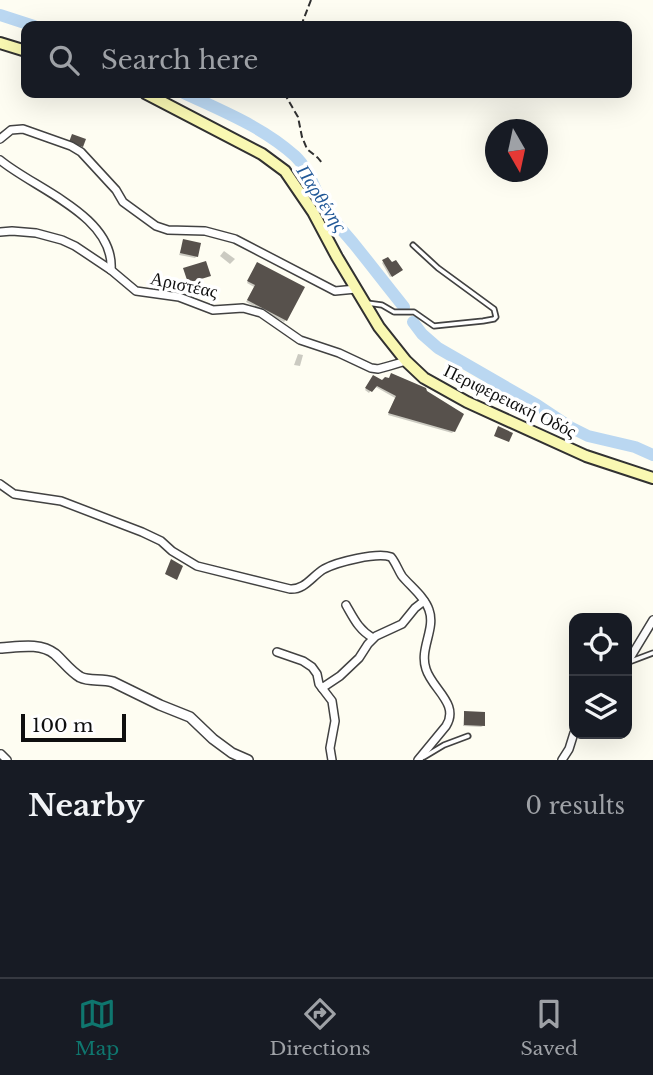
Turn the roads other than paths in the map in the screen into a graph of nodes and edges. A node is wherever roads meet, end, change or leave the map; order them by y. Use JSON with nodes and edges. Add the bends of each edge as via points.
{"nodes":[{"id":1,"x":0,"y":43,"type":"edge"},
{"id":2,"x":21,"y":49,"type":"edge"},
{"id":3,"x":155,"y":98,"type":"edge"},
{"id":4,"x":0,"y":139,"type":"edge"},
{"id":5,"x":0,"y":160,"type":"edge"},
{"id":6,"x":0,"y":232,"type":"edge"},
{"id":7,"x":413,"y":245,"type":"dead end"},
{"id":8,"x":111,"y":270,"type":"junction"},
{"id":9,"x":356,"y":289,"type":"junction"},
{"id":10,"x":365,"y":303,"type":"junction"},
{"id":11,"x":405,"y":361,"type":"junction"},
{"id":12,"x":653,"y":478,"type":"edge"},
{"id":13,"x":0,"y":484,"type":"edge"},
{"id":14,"x":424,"y":601,"type":"junction"},
{"id":15,"x":346,"y":605,"type":"dead end"},
{"id":16,"x":653,"y":620,"type":"edge"},
{"id":17,"x":373,"y":638,"type":"junction"},
{"id":18,"x":0,"y":648,"type":"edge"},
{"id":19,"x":277,"y":652,"type":"dead end"},
{"id":20,"x":653,"y":653,"type":"edge"},
{"id":21,"x":632,"y":655,"type":"edge"},
{"id":22,"x":632,"y":661,"type":"edge"},
{"id":23,"x":322,"y":688,"type":"junction"},
{"id":24,"x":468,"y":736,"type":"dead end"},
{"id":25,"x":572,"y":739,"type":"edge"},
{"id":26,"x":1,"y":754,"type":"edge"},
{"id":27,"x":7,"y":760,"type":"edge"},
{"id":28,"x":248,"y":760,"type":"edge"},
{"id":29,"x":332,"y":760,"type":"edge"},
{"id":30,"x":418,"y":760,"type":"edge"},
{"id":31,"x":562,"y":760,"type":"edge"}],
"edges":[{"from":1,"to":2,"type":"main road"},
{"from":3,"to":9,"type":"main road","name":"Περιφερειακή Οδός","via":[[262,154],[285,171]]},
{"from":4,"to":9,"type":"street","via":[[11,130],[23,129],[71,146],[122,202],[156,226],[235,239],[335,291]]},
{"from":5,"to":8,"type":"street","via":[[90,220],[102,235]]},
{"from":6,"to":8,"type":"street","name":"Αριστέας","via":[[36,233],[62,240]]},
{"from":7,"to":10,"type":"lane","via":[[494,309],[496,317],[435,326],[414,312],[394,312]]},
{"from":8,"to":11,"type":"street","name":"Αριστέας","via":[[136,291],[179,298],[213,310],[243,308],[261,313],[300,340],[371,368]]},
{"from":9,"to":10,"type":"main road","name":"Περιφερειακή Οδός"},
{"from":10,"to":11,"type":"main road","name":"Περιφερειακή Οδός"},
{"from":11,"to":12,"type":"main road","name":"Περιφερειακή Οδός","via":[[429,382],[467,402],[586,456]]},
{"from":13,"to":14,"type":"street","via":[[14,494],[61,501],[142,532],[197,566],[290,589],[300,589],[334,565],[386,555]]},
{"from":14,"to":17,"type":"street","via":[[402,624]]},
{"from":14,"to":30,"type":"street","via":[[431,617],[425,668],[450,716]]},
{"from":15,"to":17,"type":"street","via":[[359,627]]},
{"from":16,"to":21,"type":"street"},
{"from":17,"to":23,"type":"street","via":[[341,676]]},
{"from":18,"to":28,"type":"street","via":[[45,648],[77,675],[113,682],[190,717],[213,739]]},
{"from":19,"to":23,"type":"street","via":[[308,663]]},
{"from":20,"to":22,"type":"lane"},
{"from":23,"to":29,"type":"street","via":[[332,701],[335,716]]},
{"from":24,"to":30,"type":"lane"},
{"from":25,"to":31,"type":"street"},
{"from":26,"to":27,"type":"street"}]}
